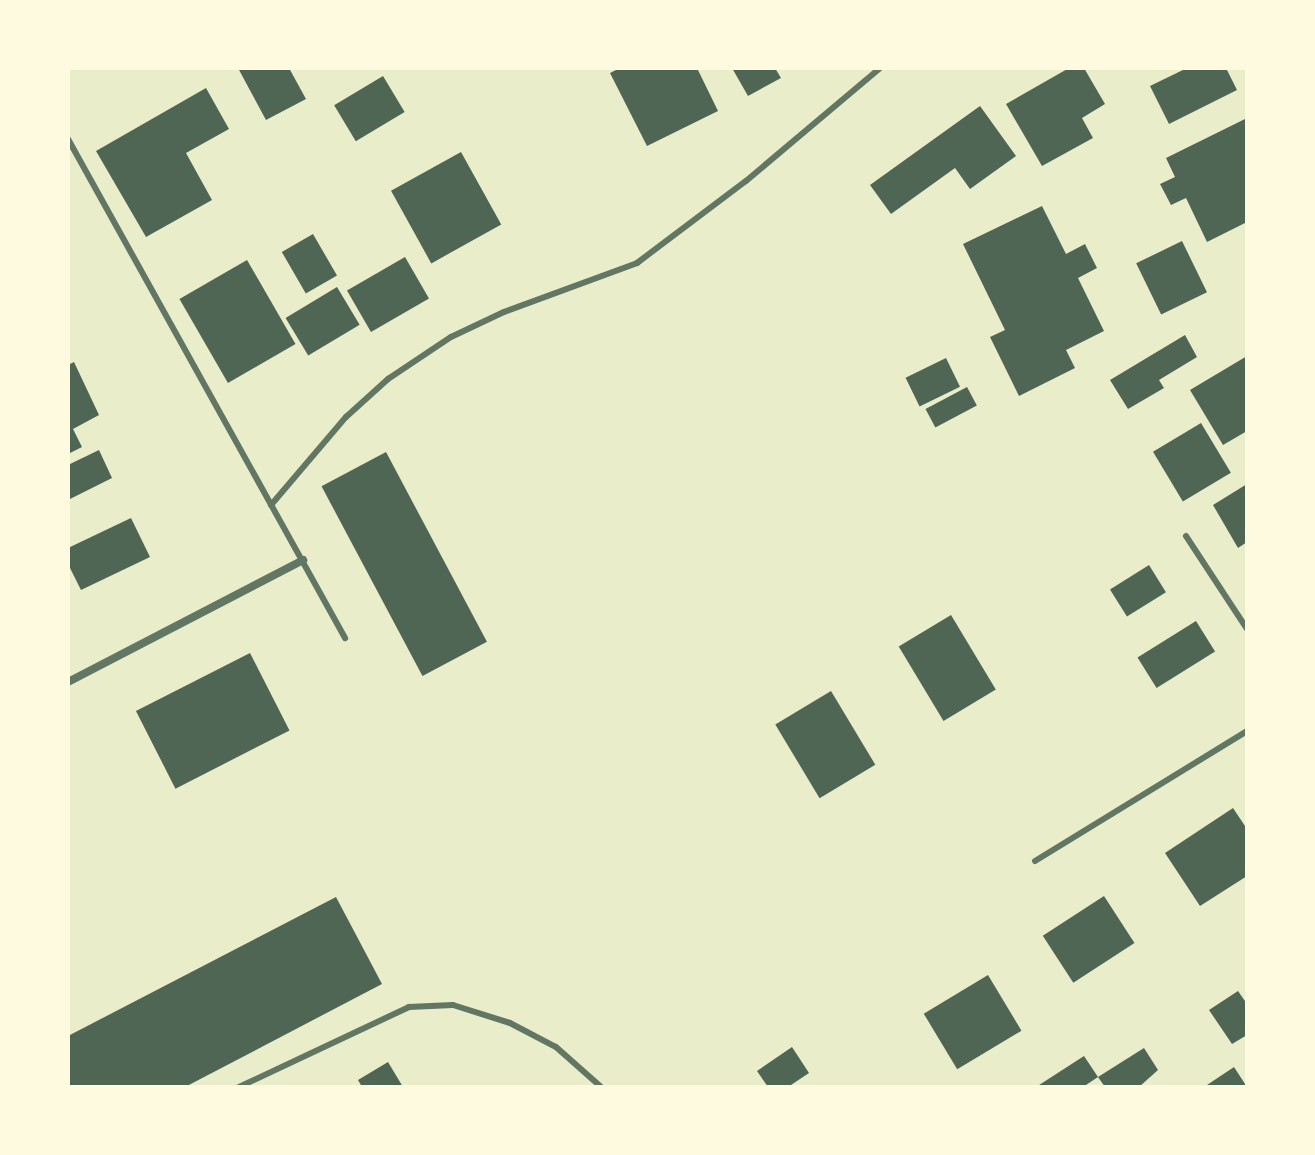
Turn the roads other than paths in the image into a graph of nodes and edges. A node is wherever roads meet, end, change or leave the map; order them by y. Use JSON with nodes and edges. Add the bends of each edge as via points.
{"nodes":[{"id":1,"x":880,"y":68,"type":"edge"},
{"id":2,"x":68,"y":139,"type":"edge"},
{"id":3,"x":271,"y":505,"type":"junction"},
{"id":4,"x":1186,"y":536,"type":"dead end"},
{"id":5,"x":303,"y":560,"type":"junction"},
{"id":6,"x":1247,"y":629,"type":"edge"},
{"id":7,"x":345,"y":638,"type":"dead end"},
{"id":8,"x":68,"y":682,"type":"edge"},
{"id":9,"x":1247,"y":731,"type":"edge"},
{"id":10,"x":1035,"y":861,"type":"dead end"},
{"id":11,"x":239,"y":1087,"type":"edge"},
{"id":12,"x":601,"y":1087,"type":"edge"}],
"edges":[{"from":1,"to":3,"type":"lane","via":[[746,181],[637,263],[504,312],[451,337],[388,379],[346,417]]},
{"from":2,"to":3,"type":"lane"},
{"from":3,"to":5,"type":"lane"},
{"from":4,"to":6,"type":"lane"},
{"from":5,"to":7,"type":"lane"},
{"from":5,"to":8,"type":"street"},
{"from":9,"to":10,"type":"lane"},
{"from":11,"to":12,"type":"lane","via":[[409,1007],[453,1005],[510,1023],[556,1047]]}]}
